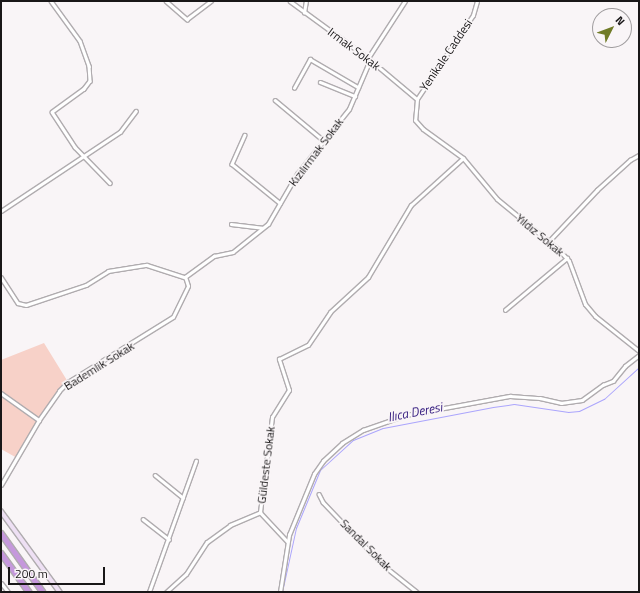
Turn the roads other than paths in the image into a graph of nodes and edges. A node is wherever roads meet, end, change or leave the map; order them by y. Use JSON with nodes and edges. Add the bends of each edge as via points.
{"nodes":[{"id":1,"x":51,"y":1,"type":"edge"},
{"id":2,"x":166,"y":1,"type":"edge"},
{"id":3,"x":211,"y":1,"type":"edge"},
{"id":4,"x":290,"y":1,"type":"edge"},
{"id":5,"x":306,"y":1,"type":"edge"},
{"id":6,"x":405,"y":1,"type":"edge"},
{"id":7,"x":477,"y":1,"type":"edge"},
{"id":8,"x":304,"y":13,"type":"junction"},
{"id":9,"x":369,"y":59,"type":"junction"},
{"id":10,"x":320,"y":82,"type":"dead end"},
{"id":11,"x":358,"y":87,"type":"junction"},
{"id":12,"x":294,"y":88,"type":"dead end"},
{"id":13,"x":355,"y":96,"type":"junction"},
{"id":14,"x":417,"y":99,"type":"junction"},
{"id":15,"x":275,"y":100,"type":"dead end"},
{"id":16,"x":136,"y":111,"type":"dead end"},
{"id":17,"x":245,"y":135,"type":"dead end"},
{"id":18,"x":323,"y":140,"type":"junction"},
{"id":19,"x":639,"y":155,"type":"edge"},
{"id":20,"x":84,"y":156,"type":"junction"},
{"id":21,"x":463,"y":158,"type":"junction"},
{"id":22,"x":110,"y":183,"type":"dead end"},
{"id":23,"x":280,"y":203,"type":"junction"},
{"id":24,"x":1,"y":211,"type":"edge"},
{"id":25,"x":231,"y":224,"type":"dead end"},
{"id":26,"x":263,"y":228,"type":"junction"},
{"id":27,"x":549,"y":241,"type":"junction"},
{"id":28,"x":567,"y":258,"type":"junction"},
{"id":29,"x":1,"y":277,"type":"edge"},
{"id":30,"x":185,"y":277,"type":"junction"},
{"id":31,"x":506,"y":310,"type":"dead end"},
{"id":32,"x":639,"y":351,"type":"edge"},
{"id":33,"x":639,"y":355,"type":"edge"},
{"id":34,"x":1,"y":393,"type":"edge"},
{"id":35,"x":39,"y":420,"type":"junction"},
{"id":36,"x":196,"y":461,"type":"dead end"},
{"id":37,"x":155,"y":475,"type":"dead end"},
{"id":38,"x":1,"y":485,"type":"edge"},
{"id":39,"x":319,"y":494,"type":"dead end"},
{"id":40,"x":183,"y":498,"type":"junction"},
{"id":41,"x":1,"y":511,"type":"edge"},
{"id":42,"x":260,"y":512,"type":"junction"},
{"id":43,"x":143,"y":520,"type":"dead end"},
{"id":44,"x":1,"y":533,"type":"edge"},
{"id":45,"x":169,"y":539,"type":"junction"},
{"id":46,"x":288,"y":541,"type":"junction"},
{"id":47,"x":1,"y":553,"type":"edge"},
{"id":48,"x":1,"y":583,"type":"edge"},
{"id":49,"x":8,"y":592,"type":"edge"},
{"id":50,"x":28,"y":592,"type":"edge"},
{"id":51,"x":43,"y":592,"type":"edge"},
{"id":52,"x":60,"y":592,"type":"edge"},
{"id":53,"x":149,"y":592,"type":"edge"},
{"id":54,"x":166,"y":592,"type":"edge"},
{"id":55,"x":280,"y":592,"type":"edge"},
{"id":56,"x":417,"y":592,"type":"edge"}],
"edges":[{"from":1,"to":20,"type":"street","via":[[76,33],[89,66],[89,85],[52,112]]},
{"from":2,"to":3,"type":"street","via":[[187,19]]},
{"from":4,"to":8,"type":"street","name":"Irmak Sokak"},
{"from":5,"to":8,"type":"street"},
{"from":6,"to":9,"type":"street","name":"Kızılırmak Sokak"},
{"from":7,"to":14,"type":"street","name":"Yenikale Caddesi","via":[[473,15]]},
{"from":8,"to":9,"type":"street","name":"Irmak Sokak"},
{"from":9,"to":11,"type":"street","name":"Kızılırmak Sokak"},
{"from":9,"to":14,"type":"street","name":"Irmak Sokak"},
{"from":10,"to":13,"type":"street"},
{"from":11,"to":12,"type":"street","via":[[310,59]]},
{"from":11,"to":13,"type":"street","name":"Kızılırmak Sokak"},
{"from":13,"to":18,"type":"street","name":"Kızılırmak Sokak","via":[[349,109]]},
{"from":14,"to":21,"type":"street","name":"Yenikale Caddesi","via":[[414,116],[418,125]]},
{"from":15,"to":18,"type":"street"},
{"from":16,"to":20,"type":"street","via":[[120,132]]},
{"from":17,"to":23,"type":"street","via":[[232,164]]},
{"from":18,"to":23,"type":"street","name":"Kızılırmak Sokak"},
{"from":19,"to":27,"type":"street","via":[[596,190]]},
{"from":20,"to":22,"type":"street"},
{"from":20,"to":24,"type":"street"},
{"from":21,"to":27,"type":"street","name":"Yıldız Sokak","via":[[497,199]]},
{"from":21,"to":42,"type":"street","name":"Güldeste Sokak","via":[[411,205],[368,277],[330,312],[308,345],[279,359],[288,390],[272,417]]},
{"from":23,"to":26,"type":"street","name":"Kızılırmak Sokak","via":[[273,217]]},
{"from":25,"to":26,"type":"street"},
{"from":26,"to":30,"type":"street","name":"Kızılırmak Sokak","via":[[241,247],[229,254],[214,256]]},
{"from":27,"to":28,"type":"street","name":"Yıldız Sokak"},
{"from":28,"to":31,"type":"street"},
{"from":28,"to":32,"type":"street","name":"Yıldız Sokak","via":[[589,308],[607,328]]},
{"from":29,"to":30,"type":"street","via":[[18,302],[26,305],[86,285],[114,269],[147,265]]},
{"from":30,"to":35,"type":"street","name":"Bademlik Sokak","via":[[188,286],[174,317],[68,382]]},
{"from":33,"to":46,"type":"street","via":[[625,366],[613,381],[582,400],[561,403],[529,396],[510,396],[406,415],[363,430],[323,461],[314,474]]},
{"from":34,"to":35,"type":"street"},
{"from":35,"to":38,"type":"street","name":"Bademlik Sokak"},
{"from":36,"to":40,"type":"street"},
{"from":37,"to":40,"type":"street"},
{"from":39,"to":56,"type":"street","name":"Sandal Sokak","via":[[323,502],[383,565]]},
{"from":40,"to":45,"type":"street"},
{"from":41,"to":52,"type":"main road"},
{"from":42,"to":46,"type":"street"},
{"from":42,"to":54,"type":"street","name":"Güldeste Sokak","via":[[230,525],[207,542],[186,574]]},
{"from":43,"to":45,"type":"street"},
{"from":44,"to":51,"type":"highway"},
{"from":45,"to":53,"type":"street"},
{"from":46,"to":55,"type":"street"},
{"from":47,"to":50,"type":"highway"},
{"from":48,"to":49,"type":"street"}]}
